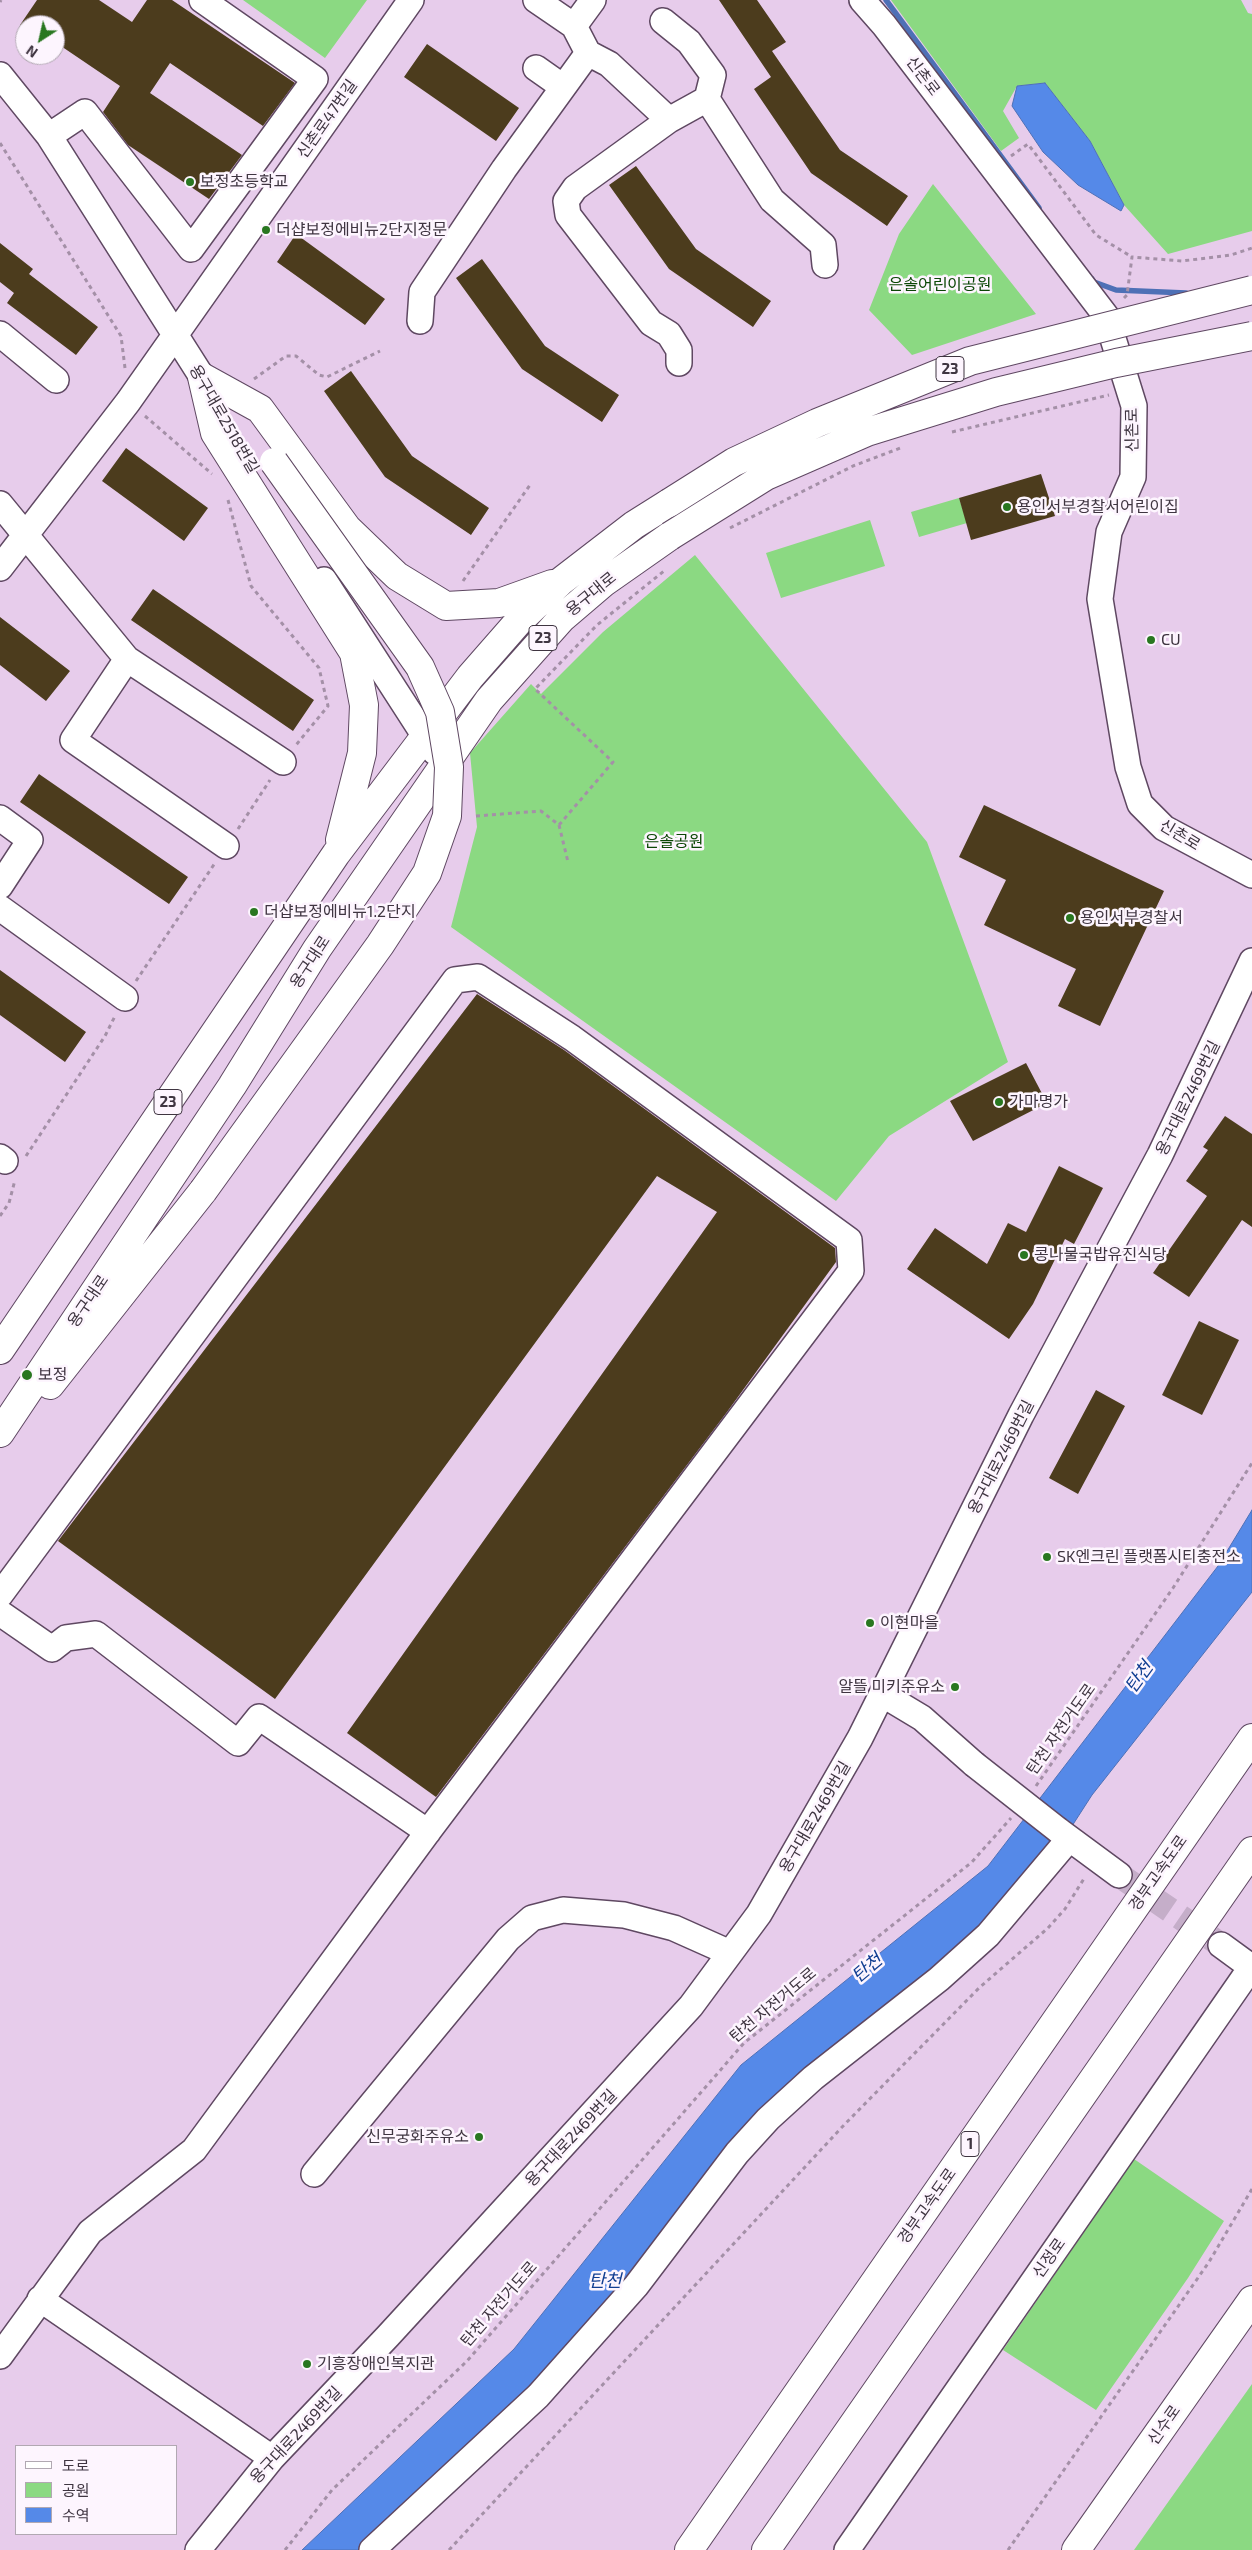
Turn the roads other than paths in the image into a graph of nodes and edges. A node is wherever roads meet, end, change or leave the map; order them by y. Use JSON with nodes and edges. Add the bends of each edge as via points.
{"nodes":[{"id":1,"x":202,"y":0,"type":"edge"},
{"id":2,"x":411,"y":0,"type":"edge"},
{"id":3,"x":536,"y":0,"type":"edge"},
{"id":4,"x":593,"y":0,"type":"edge"},
{"id":5,"x":862,"y":0,"type":"edge"},
{"id":6,"x":663,"y":21,"type":"dead end"},
{"id":7,"x":574,"y":26,"type":"junction"},
{"id":8,"x":588,"y":53,"type":"junction"},
{"id":9,"x":536,"y":68,"type":"dead end"},
{"id":10,"x":0,"y":75,"type":"edge"},
{"id":11,"x":563,"y":87,"type":"junction"},
{"id":12,"x":706,"y":99,"type":"junction"},
{"id":13,"x":669,"y":120,"type":"junction"},
{"id":14,"x":48,"y":136,"type":"junction"},
{"id":15,"x":825,"y":264,"type":"dead end"},
{"id":16,"x":1252,"y":290,"type":"edge"},
{"id":17,"x":420,"y":320,"type":"dead end"},
{"id":18,"x":0,"y":334,"type":"edge"},
{"id":19,"x":175,"y":335,"type":"junction"},
{"id":20,"x":1252,"y":336,"type":"edge"},
{"id":21,"x":679,"y":363,"type":"dead end"},
{"id":22,"x":202,"y":377,"type":"junction"},
{"id":23,"x":56,"y":380,"type":"dead end"},
{"id":24,"x":0,"y":504,"type":"edge"},
{"id":25,"x":26,"y":537,"type":"junction"},
{"id":26,"x":585,"y":560,"type":"junction"},
{"id":27,"x":0,"y":568,"type":"edge"},
{"id":28,"x":560,"y":582,"type":"junction"},
{"id":29,"x":127,"y":659,"type":"junction"},
{"id":30,"x":518,"y":666,"type":"junction"},
{"id":31,"x":424,"y":736,"type":"junction"},
{"id":32,"x":283,"y":762,"type":"dead end"},
{"id":33,"x":444,"y":767,"type":"junction"},
{"id":34,"x":368,"y":810,"type":"junction"},
{"id":35,"x":0,"y":818,"type":"edge"},
{"id":36,"x":226,"y":846,"type":"dead end"},
{"id":37,"x":336,"y":854,"type":"junction"},
{"id":38,"x":1252,"y":875,"type":"edge"},
{"id":39,"x":0,"y":886,"type":"edge"},
{"id":40,"x":0,"y":908,"type":"edge"},
{"id":41,"x":317,"y":949,"type":"junction"},
{"id":42,"x":1252,"y":961,"type":"edge"},
{"id":43,"x":125,"y":998,"type":"dead end"},
{"id":44,"x":0,"y":1350,"type":"edge"},
{"id":45,"x":0,"y":1433,"type":"edge"},
{"id":46,"x":0,"y":1446,"type":"edge"},
{"id":47,"x":0,"y":1595,"type":"edge"},
{"id":48,"x":0,"y":1613,"type":"edge"},
{"id":49,"x":882,"y":1694,"type":"junction"},
{"id":50,"x":1252,"y":1738,"type":"edge"},
{"id":51,"x":428,"y":1832,"type":"junction"},
{"id":52,"x":1064,"y":1834,"type":"junction"},
{"id":53,"x":1252,"y":1851,"type":"edge"},
{"id":54,"x":1119,"y":1875,"type":"tunnel mouth"},
{"id":55,"x":1221,"y":1945,"type":"tunnel mouth"},
{"id":56,"x":730,"y":1953,"type":"junction"},
{"id":57,"x":1252,"y":1966,"type":"edge"},
{"id":58,"x":314,"y":2174,"type":"dead end"},
{"id":59,"x":40,"y":2300,"type":"junction"},
{"id":60,"x":1252,"y":2300,"type":"edge"},
{"id":61,"x":0,"y":2356,"type":"edge"},
{"id":62,"x":272,"y":2458,"type":"junction"},
{"id":63,"x":198,"y":2550,"type":"edge"},
{"id":64,"x":372,"y":2550,"type":"edge"},
{"id":65,"x":688,"y":2550,"type":"edge"},
{"id":66,"x":766,"y":2550,"type":"edge"},
{"id":67,"x":847,"y":2550,"type":"edge"},
{"id":68,"x":1076,"y":2550,"type":"edge"}],
"edges":[{"from":1,"to":14,"type":"street","via":[[315,79],[192,249],[85,112]]},
{"from":2,"to":19,"type":"street","name":"신촌로47번길"},
{"from":3,"to":7,"type":"street"},
{"from":4,"to":7,"type":"street"},
{"from":5,"to":38,"type":"street","name":"신촌로","via":[[1106,316],[1134,406],[1133,477],[1110,532],[1100,599],[1128,767],[1140,804],[1164,828]]},
{"from":6,"to":12,"type":"street","via":[[689,42],[713,75]]},
{"from":7,"to":8,"type":"street"},
{"from":8,"to":11,"type":"street"},
{"from":8,"to":13,"type":"street","via":[[609,64]]},
{"from":9,"to":11,"type":"street"},
{"from":10,"to":14,"type":"street","name":"용구대로2518번길"},
{"from":11,"to":17,"type":"street","via":[[487,178],[422,292]]},
{"from":12,"to":13,"type":"street"},
{"from":12,"to":15,"type":"street","via":[[772,200],[823,245]]},
{"from":13,"to":21,"type":"street","via":[[575,188],[566,200],[568,215],[645,316],[669,334],[679,350]]},
{"from":14,"to":19,"type":"street","name":"용구대로2518번길"},
{"from":16,"to":26,"type":"main road","name":"용구대로","number":"23","bridge":true,"via":[[970,361],[817,423],[734,462]]},
{"from":18,"to":23,"type":"street"},
{"from":19,"to":22,"type":"street","name":"용구대로2518번길"},
{"from":19,"to":25,"type":"street","name":"신촌로47번길"},
{"from":20,"to":30,"type":"main road","name":"용구대로","number":"23","bridge":true,"via":[[1116,363],[996,392],[867,432],[766,476],[670,536],[603,583],[562,618]]},
{"from":22,"to":28,"type":"main road","via":[[260,409],[347,528],[398,576],[446,606],[499,603]]},
{"from":22,"to":31,"type":"street","name":"용구대로2518번길","via":[[231,438]]},
{"from":22,"to":37,"type":"main road","via":[[214,433],[354,653],[364,705],[362,753]]},
{"from":22,"to":46,"type":"main road","bridge":true,"via":[[241,413],[420,668],[440,712],[449,767],[447,816],[427,873],[380,945],[203,1191]]},
{"from":24,"to":25,"type":"street"},
{"from":25,"to":27,"type":"street","name":"신촌로47번길"},
{"from":25,"to":29,"type":"street"},
{"from":26,"to":28,"type":"main road","name":"용구대로","number":"23"},
{"from":26,"to":30,"type":"main road","via":[[573,582],[501,654],[501,666],[506,669]]},
{"from":28,"to":31,"type":"main road","name":"용구대로","number":"23","via":[[476,670]]},
{"from":29,"to":32,"type":"street"},
{"from":29,"to":36,"type":"street","via":[[73,740]]},
{"from":30,"to":33,"type":"main road","name":"용구대로","number":"23","via":[[489,700]]},
{"from":31,"to":33,"type":"street","name":"용구대로2518번길"},
{"from":31,"to":34,"type":"main road","name":"용구대로","number":"23"},
{"from":33,"to":41,"type":"main road","name":"용구대로","number":"23"},
{"from":34,"to":37,"type":"main road","name":"용구대로","number":"23"},
{"from":34,"to":41,"type":"main road","via":[[376,810],[379,816],[320,906]]},
{"from":35,"to":39,"type":"street","via":[[30,840]]},
{"from":37,"to":44,"type":"main road","name":"용구대로","number":"23"},
{"from":40,"to":43,"type":"street"},
{"from":41,"to":45,"type":"main road","name":"용구대로","number":"23","via":[[232,1086]]},
{"from":42,"to":49,"type":"street","name":"용구대로2469번길","via":[[1160,1155],[1022,1415]]},
{"from":47,"to":51,"type":"street","via":[[454,980],[478,977],[572,1038],[849,1240],[851,1271]]},
{"from":48,"to":51,"type":"street","via":[[52,1649],[66,1638],[96,1634],[238,1743],[259,1717]]},
{"from":49,"to":52,"type":"street","bridge":true,"via":[[922,1718],[974,1764]]},
{"from":49,"to":56,"type":"street","name":"용구대로2469번길","via":[[759,1914]]},
{"from":50,"to":65,"type":"main road","name":"경부고속도로","number":"1"},
{"from":51,"to":59,"type":"street","via":[[194,2150],[90,2232]]},
{"from":52,"to":54,"type":"street"},
{"from":52,"to":64,"type":"street","via":[[988,1935],[939,1979],[813,2078],[768,2119],[737,2153],[636,2286],[538,2396]]},
{"from":53,"to":66,"type":"main road"},
{"from":55,"to":57,"type":"street"},
{"from":56,"to":58,"type":"street","via":[[674,1928],[624,1915],[563,1910],[532,1918],[508,1939]]},
{"from":56,"to":62,"type":"street","name":"용구대로2469번길","via":[[691,2006],[395,2329]]},
{"from":57,"to":67,"type":"street","name":"신정로"},
{"from":59,"to":61,"type":"street"},
{"from":59,"to":62,"type":"street"},
{"from":60,"to":68,"type":"main road","name":"신수로"},
{"from":62,"to":63,"type":"street","name":"용구대로2469번길"}]}
